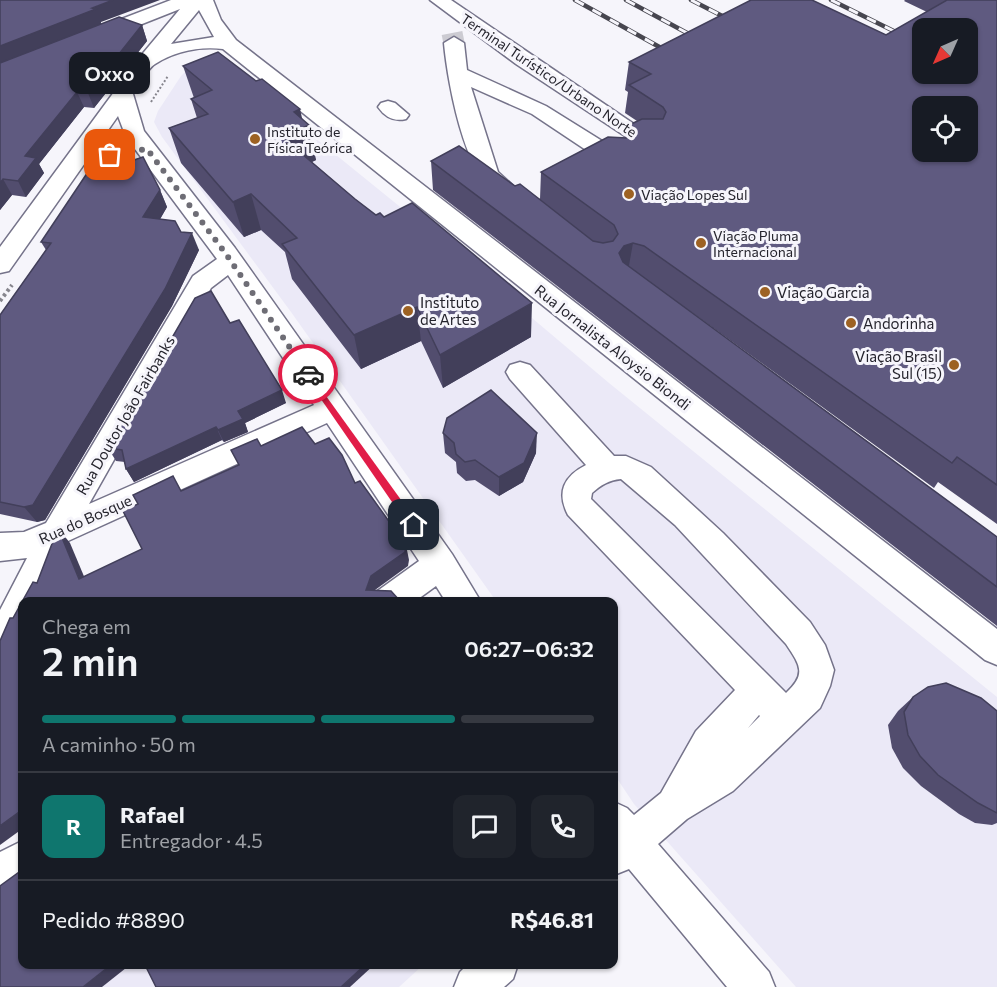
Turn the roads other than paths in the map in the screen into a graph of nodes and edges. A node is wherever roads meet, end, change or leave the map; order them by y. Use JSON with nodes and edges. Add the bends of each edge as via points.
{"nodes":[{"id":1,"x":187,"y":0,"type":"edge"},
{"id":2,"x":197,"y":0,"type":"edge"},
{"id":3,"x":204,"y":0,"type":"edge"},
{"id":4,"x":444,"y":4,"type":"edge"},
{"id":5,"x":454,"y":43,"type":"tunnel mouth"},
{"id":6,"x":74,"y":44,"type":"edge"},
{"id":7,"x":229,"y":44,"type":"junction"},
{"id":8,"x":146,"y":62,"type":"junction"},
{"id":9,"x":457,"y":73,"type":"junction"},
{"id":10,"x":123,"y":94,"type":"junction"},
{"id":11,"x":648,"y":141,"type":"edge"},
{"id":12,"x":124,"y":153,"type":"junction"},
{"id":13,"x":615,"y":159,"type":"edge"},
{"id":14,"x":57,"y":186,"type":"junction"},
{"id":15,"x":531,"y":211,"type":"edge"},
{"id":16,"x":230,"y":261,"type":"junction"},
{"id":17,"x":0,"y":265,"type":"edge"},
{"id":18,"x":520,"y":372,"type":"dead end"},
{"id":19,"x":332,"y":409,"type":"junction"},
{"id":20,"x":607,"y":468,"type":"junction"},
{"id":21,"x":57,"y":532,"type":"junction"},
{"id":22,"x":0,"y":547,"type":"edge"},
{"id":23,"x":441,"y":564,"type":"junction"},
{"id":24,"x":24,"y":597,"type":"edge"},
{"id":25,"x":395,"y":597,"type":"edge"},
{"id":26,"x":462,"y":597,"type":"edge"},
{"id":27,"x":18,"y":608,"type":"edge"},
{"id":28,"x":0,"y":643,"type":"edge"},
{"id":29,"x":997,"y":649,"type":"edge"},
{"id":30,"x":759,"y":690,"type":"junction"},
{"id":31,"x":784,"y":716,"type":"junction"},
{"id":32,"x":674,"y":806,"type":"junction"},
{"id":33,"x":618,"y":840,"type":"edge"},
{"id":34,"x":18,"y":863,"type":"edge"},
{"id":35,"x":0,"y":876,"type":"edge"},
{"id":36,"x":493,"y":969,"type":"edge"},
{"id":37,"x":475,"y":987,"type":"edge"},
{"id":38,"x":754,"y":987,"type":"edge"}],
"edges":[{"from":1,"to":6,"type":"street"},
{"from":2,"to":8,"type":"street"},
{"from":3,"to":7,"type":"street","name":"Rua Jornalista Aloysio Biondi","via":[[212,21]]},
{"from":4,"to":11,"type":"street","name":"Terminal Turístico/Urbano Norte"},
{"from":5,"to":9,"type":"street"},
{"from":7,"to":8,"type":"street","via":[[187,45]]},
{"from":7,"to":29,"type":"street","name":"Rua Jornalista Aloysio Biondi"},
{"from":8,"to":10,"type":"street"},
{"from":9,"to":13,"type":"street","via":[[539,110]]},
{"from":9,"to":15,"type":"street","via":[[489,176]]},
{"from":10,"to":12,"type":"street","via":[[130,124]]},
{"from":10,"to":14,"type":"street"},
{"from":12,"to":14,"type":"street","via":[[79,169]]},
{"from":12,"to":16,"type":"street"},
{"from":14,"to":17,"type":"street"},
{"from":16,"to":19,"type":"street"},
{"from":16,"to":21,"type":"street","name":"Rua Doutor João Fairbanks","via":[[202,282]]},
{"from":18,"to":20,"type":"street"},
{"from":19,"to":21,"type":"street","name":"Rua do Bosque"},
{"from":19,"to":23,"type":"street"},
{"from":20,"to":30,"type":"street","via":[[586,479],[576,501]]},
{"from":20,"to":31,"type":"street","via":[[625,468],[655,488],[798,633],[818,671],[808,696]]},
{"from":21,"to":22,"type":"street","name":"Rua do Bosque","via":[[26,545]]},
{"from":21,"to":24,"type":"street","name":"Rua Doutor João Fairbanks"},
{"from":23,"to":25,"type":"street"},
{"from":23,"to":26,"type":"street"},
{"from":27,"to":28,"type":"street","name":"Rua Doutor João Fairbanks"},
{"from":30,"to":31,"type":"street"},
{"from":30,"to":32,"type":"street","via":[[709,744]]},
{"from":31,"to":32,"type":"street","via":[[728,771]]},
{"from":32,"to":33,"type":"street"},
{"from":33,"to":38,"type":"street"},
{"from":34,"to":35,"type":"street"},
{"from":36,"to":37,"type":"street"}]}
